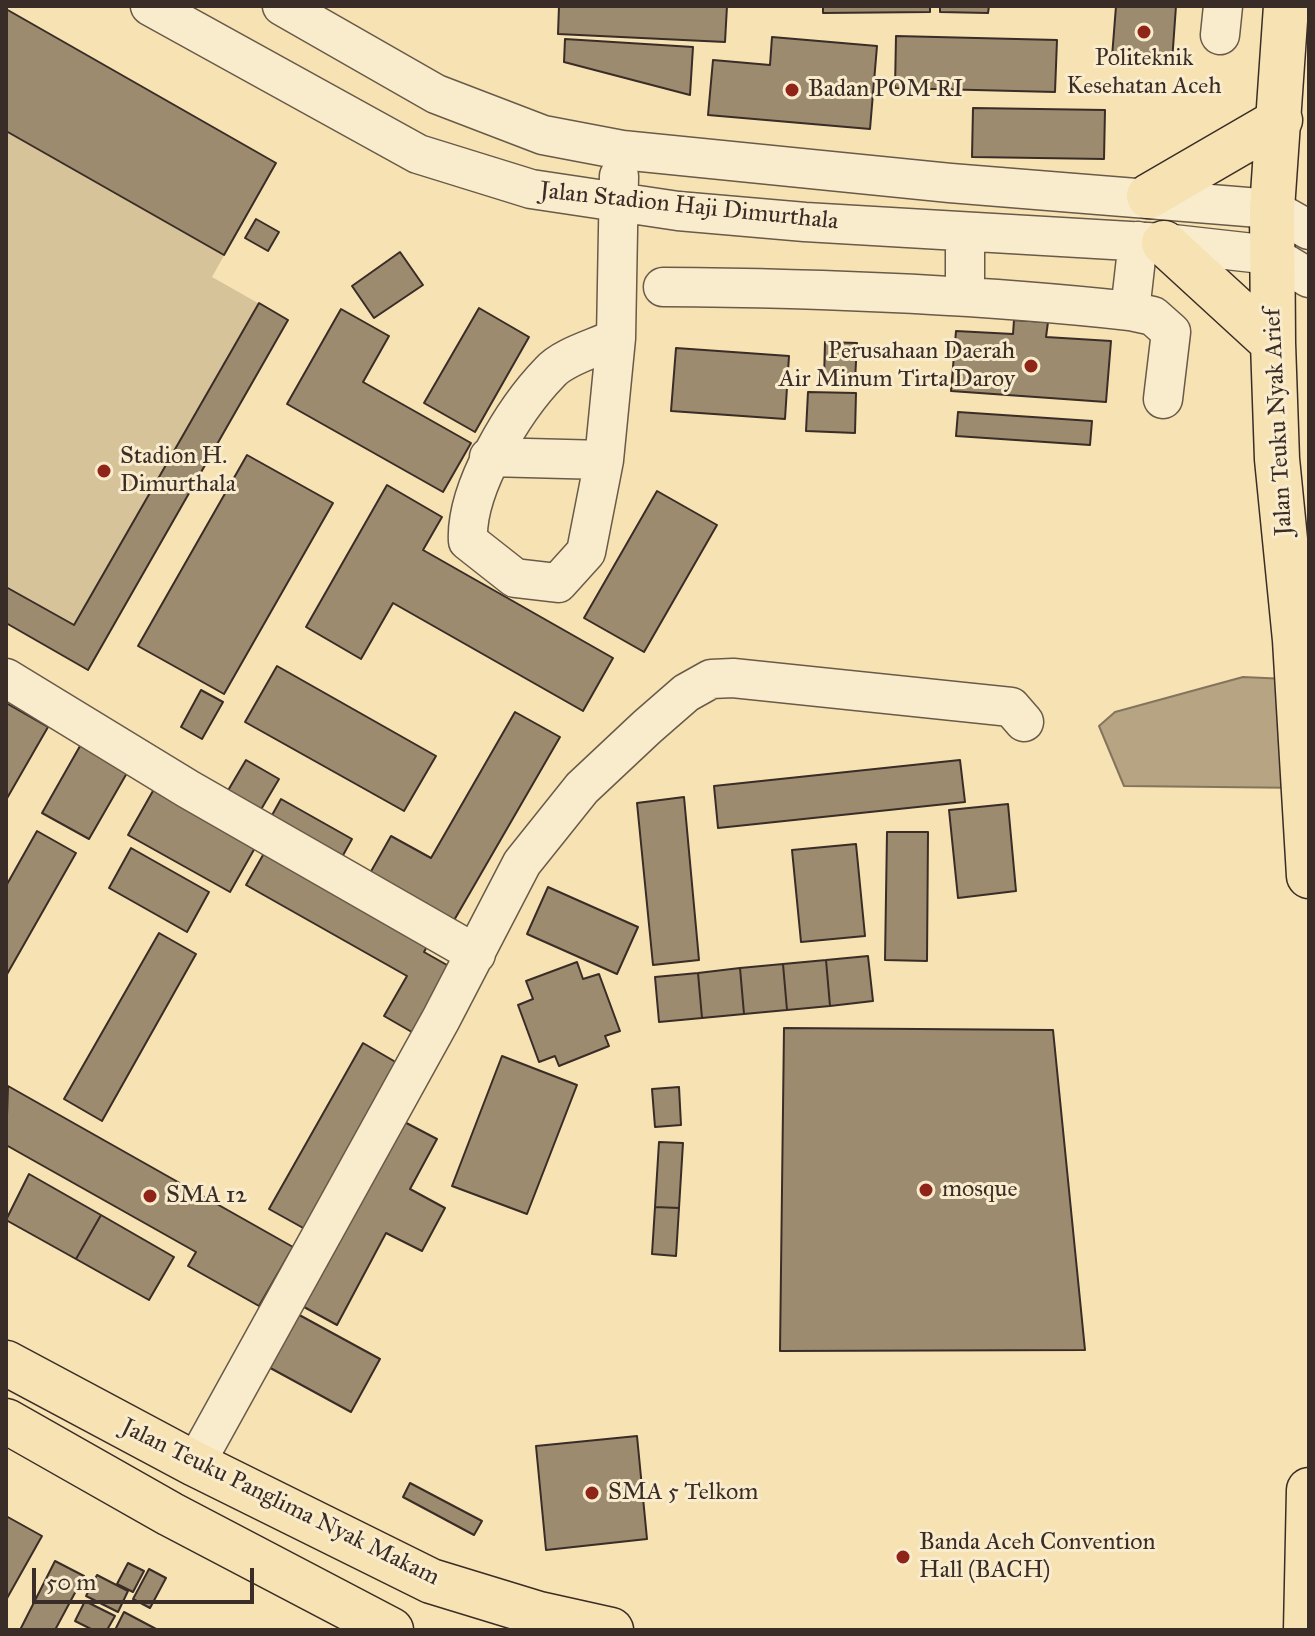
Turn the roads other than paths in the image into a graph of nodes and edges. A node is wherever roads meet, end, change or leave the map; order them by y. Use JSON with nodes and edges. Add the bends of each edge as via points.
{"nodes":[{"id":1,"x":150,"y":6,"type":"edge"},
{"id":2,"x":1286,"y":6,"type":"edge"},
{"id":3,"x":295,"y":14,"type":"edge"},
{"id":4,"x":276,"y":72,"type":"junction"},
{"id":5,"x":1280,"y":120,"type":"junction"},
{"id":6,"x":543,"y":135,"type":"junction"},
{"id":7,"x":622,"y":150,"type":"junction"},
{"id":8,"x":531,"y":189,"type":"junction"},
{"id":9,"x":1149,"y":196,"type":"junction"},
{"id":10,"x":616,"y":202,"type":"junction"},
{"id":11,"x":1291,"y":220,"type":"edge"},
{"id":12,"x":965,"y":232,"type":"junction"},
{"id":13,"x":1151,"y":242,"type":"junction"},
{"id":14,"x":1271,"y":255,"type":"junction"},
{"id":15,"x":1309,"y":278,"type":"edge"},
{"id":16,"x":663,"y":287,"type":"dead end"},
{"id":17,"x":965,"y":295,"type":"junction"},
{"id":18,"x":1130,"y":311,"type":"junction"},
{"id":19,"x":616,"y":338,"type":"junction"},
{"id":20,"x":1273,"y":343,"type":"junction"},
{"id":21,"x":1163,"y":399,"type":"dead end"},
{"id":22,"x":489,"y":457,"type":"junction"},
{"id":23,"x":604,"y":460,"type":"junction"},
{"id":24,"x":6,"y":678,"type":"edge"},
{"id":25,"x":1024,"y":722,"type":"dead end"},
{"id":26,"x":1308,"y":866,"type":"edge"},
{"id":27,"x":476,"y":954,"type":"junction"},
{"id":28,"x":6,"y":1363,"type":"edge"},
{"id":29,"x":6,"y":1421,"type":"edge"},
{"id":30,"x":195,"y":1464,"type":"junction"},
{"id":31,"x":1309,"y":1490,"type":"edge"},
{"id":32,"x":170,"y":1514,"type":"junction"},
{"id":33,"x":391,"y":1630,"type":"edge"},
{"id":34,"x":611,"y":1630,"type":"edge"},
{"id":35,"x":1306,"y":1630,"type":"edge"}],
"edges":[{"from":1,"to":4,"type":"street","name":"Jalan Stadion Haji Dimurthala"},
{"from":2,"to":5,"type":"main road","name":"Jalan Teuku Nyak Arief"},
{"from":3,"to":4,"type":"street"},
{"from":3,"to":6,"type":"street","name":"Jalan Stadion Haji Dimurthala","via":[[436,94]]},
{"from":4,"to":8,"type":"street","name":"Jalan Stadion Haji Dimurthala","via":[[418,154]]},
{"from":5,"to":9,"type":"main road"},
{"from":5,"to":11,"type":"main road","name":"Jalan Teuku Nyak Arief"},
{"from":6,"to":7,"type":"street","name":"Jalan Stadion Haji Dimurthala"},
{"from":6,"to":8,"type":"street"},
{"from":7,"to":9,"type":"street","name":"Jalan Stadion Haji Dimurthala","via":[[950,183]]},
{"from":7,"to":10,"type":"street"},
{"from":8,"to":10,"type":"street","name":"Jalan Stadion Haji Dimurthala"},
{"from":9,"to":11,"type":"street","name":"Jalan Stadion Haji Dimurthala"},
{"from":10,"to":12,"type":"street","name":"Jalan Stadion Haji Dimurthala"},
{"from":10,"to":19,"type":"street"},
{"from":11,"to":14,"type":"main road","name":"Jalan Teuku Nyak Arief"},
{"from":12,"to":13,"type":"street","name":"Jalan Stadion Haji Dimurthala"},
{"from":12,"to":17,"type":"street"},
{"from":13,"to":14,"type":"street","name":"Jalan Stadion Haji Dimurthala"},
{"from":13,"to":18,"type":"street"},
{"from":13,"to":20,"type":"main road"},
{"from":14,"to":15,"type":"street"},
{"from":14,"to":20,"type":"main road","name":"Jalan Teuku Nyak Arief"},
{"from":16,"to":17,"type":"street"},
{"from":17,"to":18,"type":"street"},
{"from":18,"to":21,"type":"street","via":[[1153,316],[1171,332]]},
{"from":19,"to":22,"type":"street","via":[[551,369]]},
{"from":19,"to":23,"type":"street"},
{"from":20,"to":26,"type":"main road","name":"Jalan Teuku Nyak Arief"},
{"from":22,"to":23,"type":"street"},
{"from":22,"to":23,"type":"street","via":[[467,522],[468,541],[515,578],[558,583],[586,552]]},
{"from":24,"to":27,"type":"street"},
{"from":25,"to":27,"type":"street","via":[[1011,707],[711,679],[647,727],[554,820],[522,863]]},
{"from":27,"to":30,"type":"street"},
{"from":28,"to":30,"type":"main road","name":"Jalan Teuku Panglima Nyak Makam"},
{"from":29,"to":32,"type":"main road"},
{"from":30,"to":32,"type":"main road"},
{"from":30,"to":34,"type":"main road","name":"Jalan Teuku Panglima Nyak Makam","via":[[431,1581]]},
{"from":31,"to":35,"type":"main road"},
{"from":32,"to":33,"type":"main road"}]}
